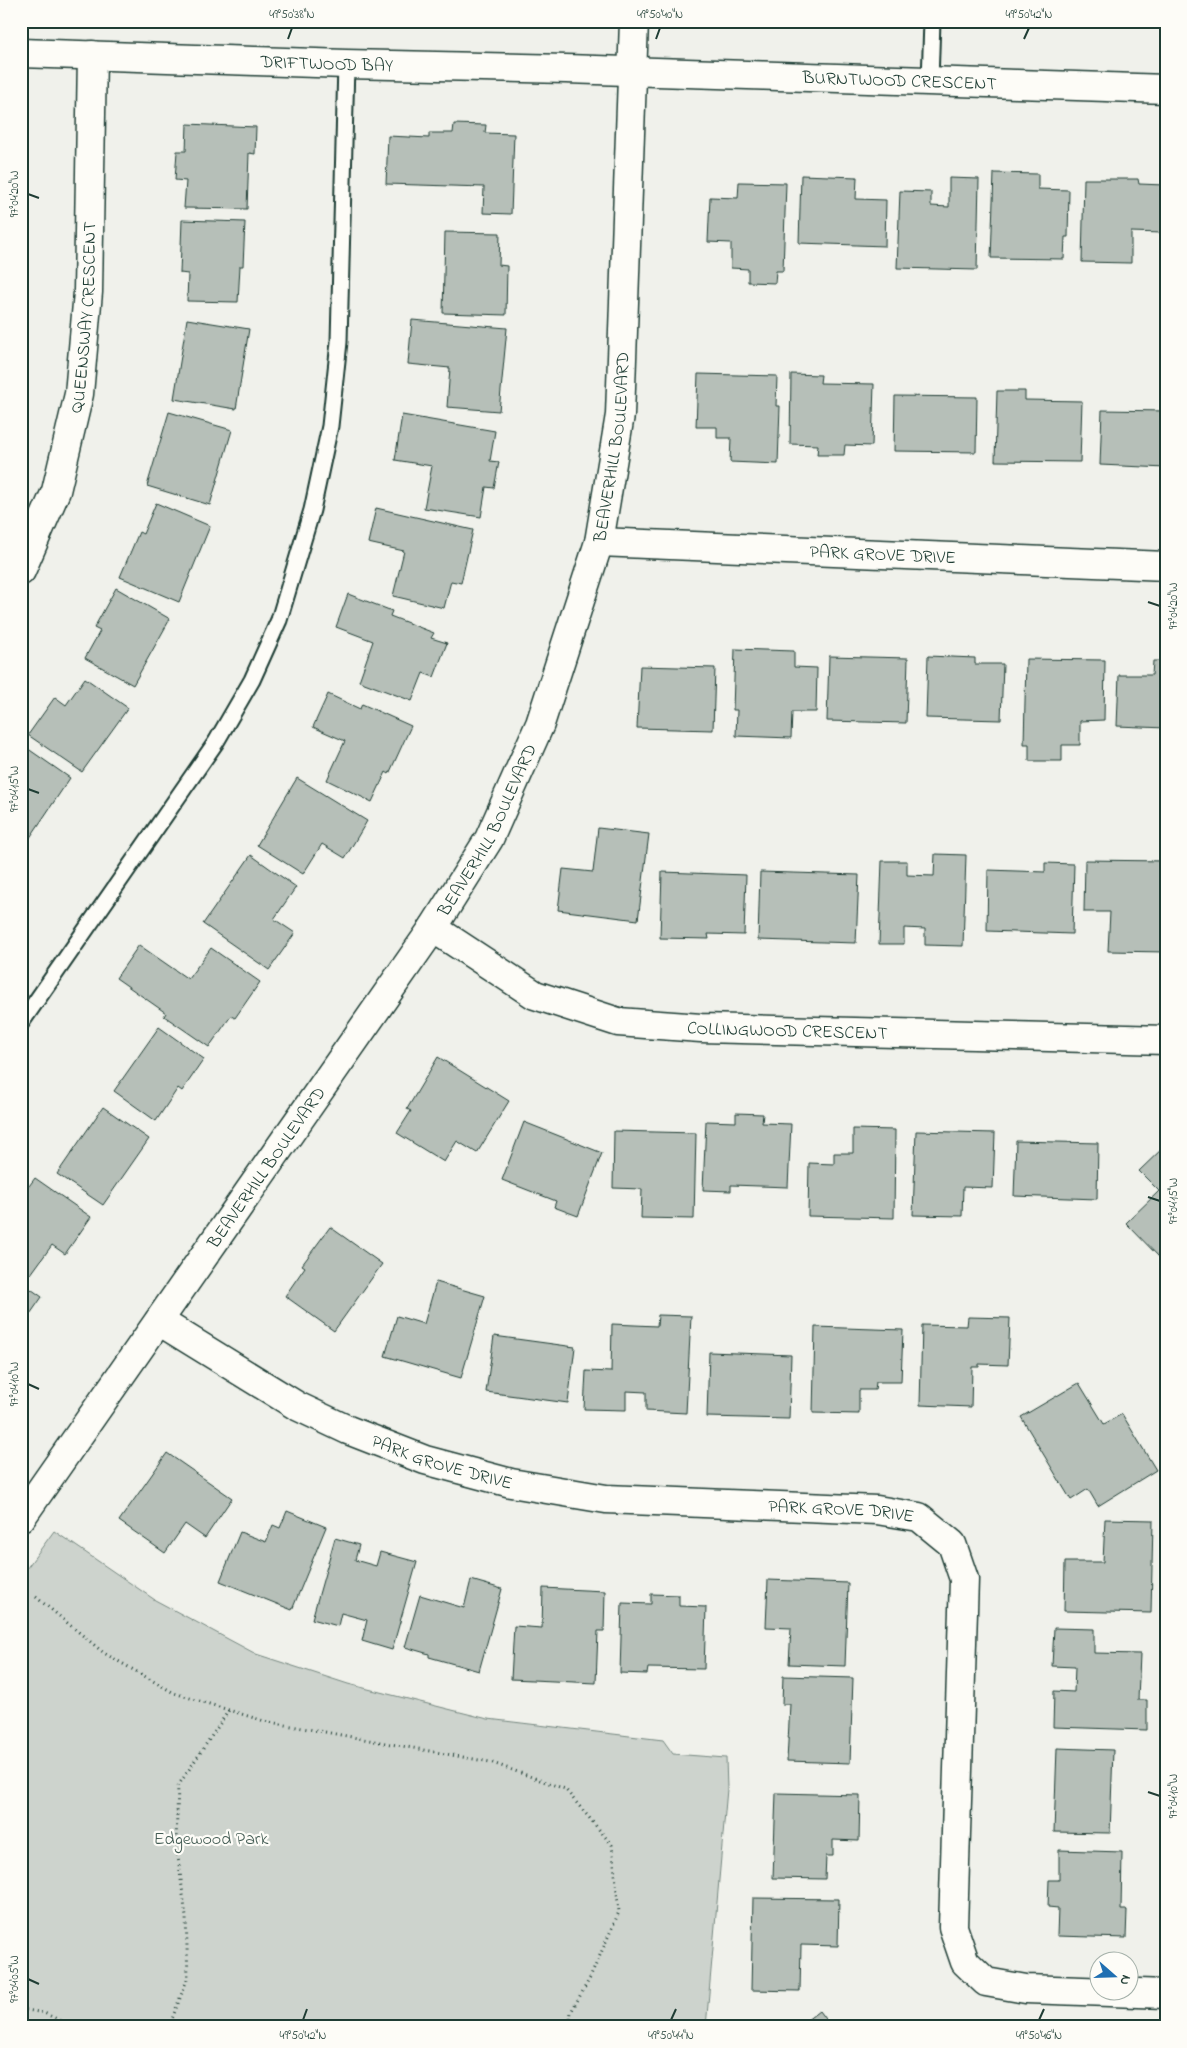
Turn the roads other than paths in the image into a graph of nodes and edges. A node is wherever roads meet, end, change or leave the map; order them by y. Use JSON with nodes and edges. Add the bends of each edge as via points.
{"nodes":[{"id":1,"x":634,"y":21,"type":"edge"},
{"id":2,"x":932,"y":21,"type":"edge"},
{"id":3,"x":21,"y":53,"type":"edge"},
{"id":4,"x":92,"y":55,"type":"junction"},
{"id":5,"x":346,"y":64,"type":"junction"},
{"id":6,"x":632,"y":72,"type":"junction"},
{"id":7,"x":930,"y":81,"type":"junction"},
{"id":8,"x":1166,"y":89,"type":"edge"},
{"id":9,"x":600,"y":542,"type":"junction"},
{"id":10,"x":1166,"y":566,"type":"edge"},
{"id":11,"x":21,"y":571,"type":"edge"},
{"id":12,"x":433,"y":928,"type":"junction"},
{"id":13,"x":21,"y":1022,"type":"edge"},
{"id":14,"x":1166,"y":1040,"type":"edge"},
{"id":15,"x":159,"y":1321,"type":"junction"},
{"id":16,"x":21,"y":1518,"type":"edge"},
{"id":17,"x":1166,"y":1994,"type":"edge"}],
"edges":[{"from":1,"to":6,"type":"street","name":"BEAVERHILL BOULEVARD"},
{"from":2,"to":7,"type":"lane"},
{"from":3,"to":4,"type":"street","name":"DRIFTWOOD BAY"},
{"from":4,"to":5,"type":"street","name":"DRIFTWOOD BAY"},
{"from":4,"to":11,"type":"street","name":"QUEENSWAY CRESCENT","via":[[88,292],[79,394],[56,491]]},
{"from":5,"to":6,"type":"street","name":"DRIFTWOOD BAY"},
{"from":5,"to":13,"type":"lane","via":[[339,342],[330,426],[312,510],[279,620],[252,680],[216,742]]},
{"from":6,"to":7,"type":"street","name":"BURNTWOOD CRESCENT"},
{"from":6,"to":9,"type":"street","name":"BEAVERHILL BOULEVARD","via":[[620,414]]},
{"from":7,"to":8,"type":"street","name":"BURNTWOOD CRESCENT"},
{"from":9,"to":10,"type":"street","name":"PARK GROVE DRIVE"},
{"from":9,"to":12,"type":"street","name":"BEAVERHILL BOULEVARD","via":[[540,724],[490,839]]},
{"from":12,"to":14,"type":"street","name":"COLLINGWOOD CRESCENT","via":[[535,995],[618,1022],[701,1028]]},
{"from":12,"to":15,"type":"street","name":"BEAVERHILL BOULEVARD"},
{"from":15,"to":16,"type":"street","name":"BEAVERHILL BOULEVARD"},
{"from":15,"to":17,"type":"street","name":"PARK GROVE DRIVE","via":[[297,1406],[331,1422],[425,1460],[511,1483],[606,1499],[877,1510],[919,1517],[952,1544],[964,1579],[953,1927],[965,1962],[986,1982],[1026,1989]]}]}
